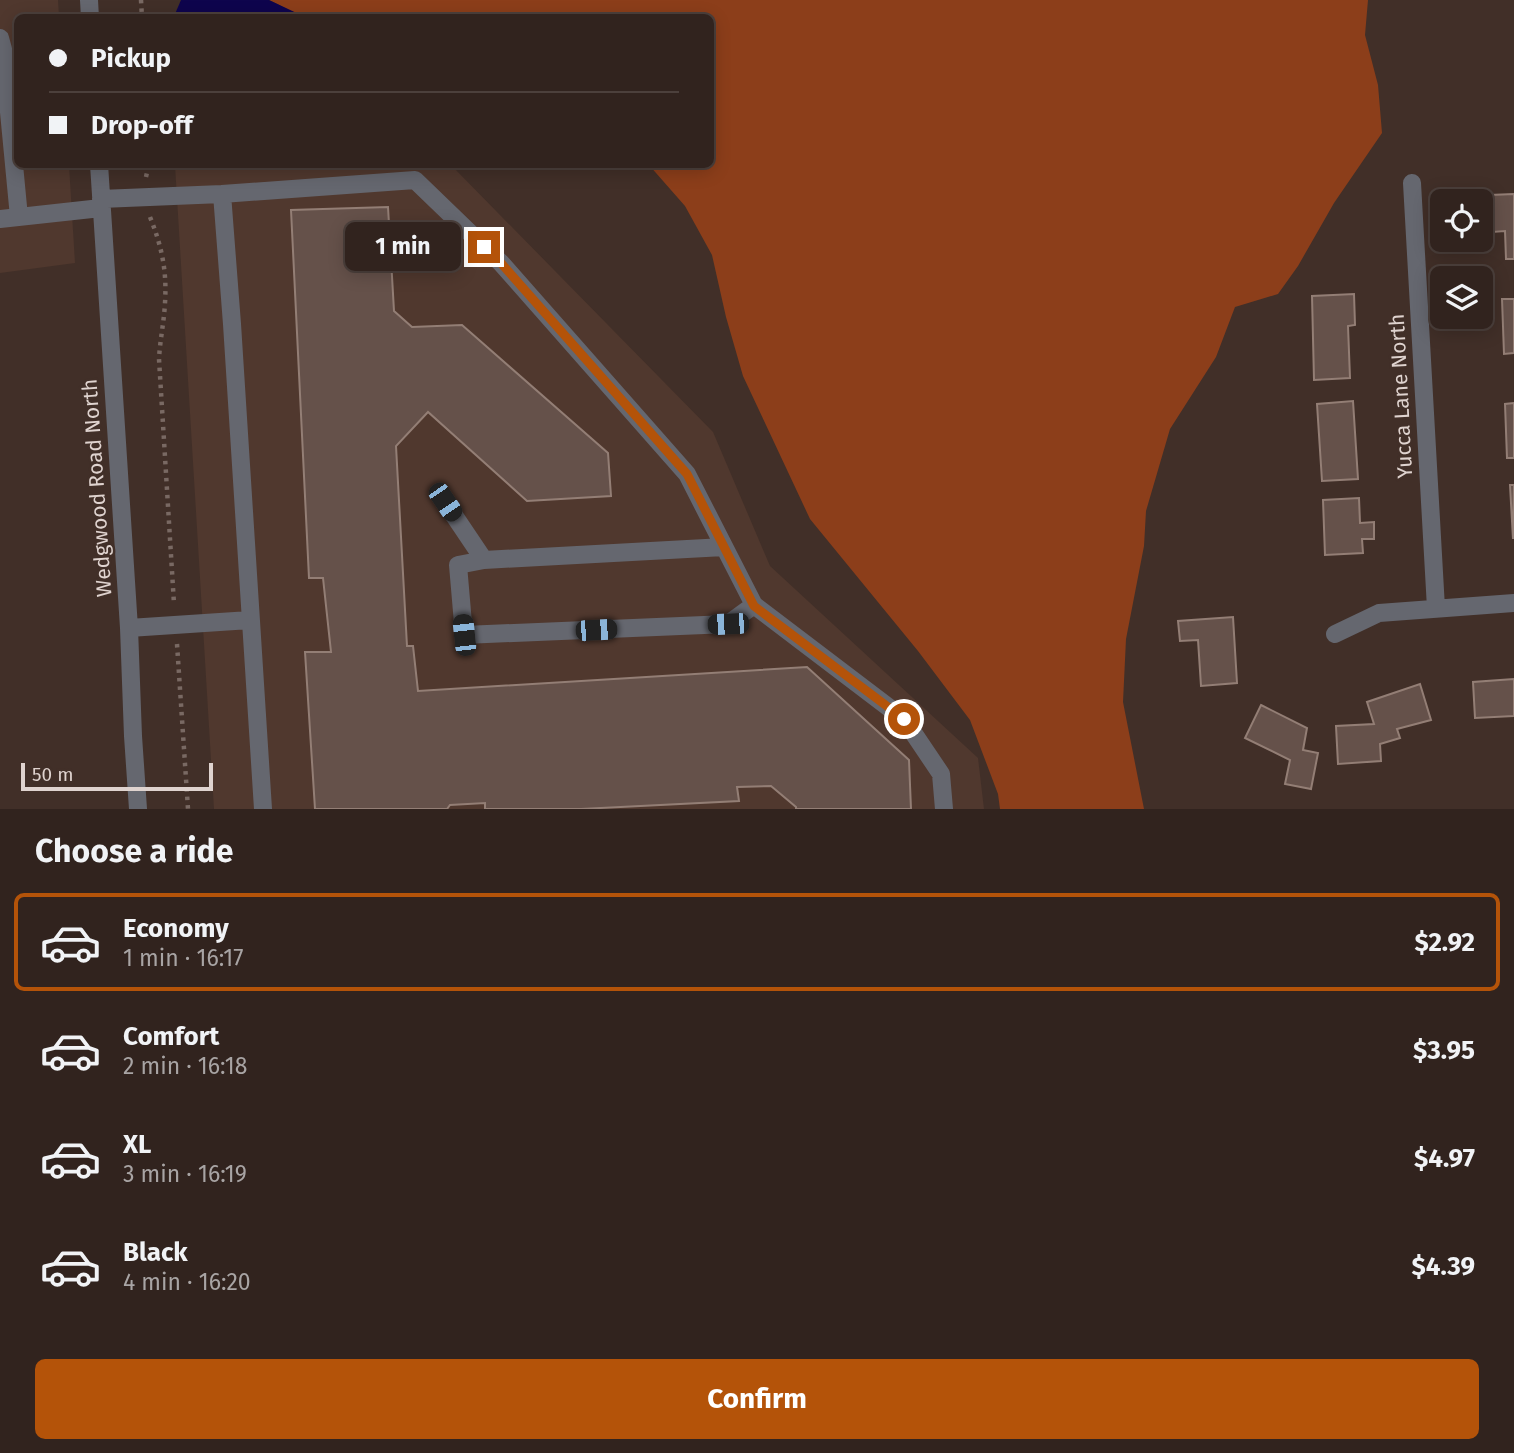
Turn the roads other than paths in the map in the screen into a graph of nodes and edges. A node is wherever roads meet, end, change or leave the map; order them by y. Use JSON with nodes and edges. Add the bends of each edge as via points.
{"nodes":[{"id":1,"x":0,"y":38,"type":"edge"},
{"id":2,"x":14,"y":164,"type":"edge"},
{"id":3,"x":14,"y":168,"type":"edge"},
{"id":4,"x":99,"y":168,"type":"edge"},
{"id":5,"x":1412,"y":183,"type":"dead end"},
{"id":6,"x":222,"y":194,"type":"junction"},
{"id":7,"x":101,"y":203,"type":"junction"},
{"id":8,"x":19,"y":217,"type":"junction"},
{"id":9,"x":0,"y":219,"type":"edge"},
{"id":10,"x":445,"y":502,"type":"dead end"},
{"id":11,"x":724,"y":547,"type":"junction"},
{"id":12,"x":484,"y":561,"type":"junction"},
{"id":13,"x":1514,"y":603,"type":"edge"},
{"id":14,"x":754,"y":606,"type":"junction"},
{"id":15,"x":1436,"y":608,"type":"junction"},
{"id":16,"x":250,"y":620,"type":"junction"},
{"id":17,"x":129,"y":628,"type":"junction"},
{"id":18,"x":1335,"y":635,"type":"dead end"},
{"id":19,"x":138,"y":809,"type":"edge"},
{"id":20,"x":263,"y":809,"type":"edge"},
{"id":21,"x":944,"y":809,"type":"edge"}],
"edges":[{"from":1,"to":2,"type":"street"},
{"from":3,"to":8,"type":"street"},
{"from":4,"to":7,"type":"street","name":"Wedgwood Road North"},
{"from":5,"to":15,"type":"street","name":"Yucca Lane North"},
{"from":6,"to":7,"type":"street","via":[[146,196]]},
{"from":6,"to":11,"type":"street","via":[[415,180],[501,263],[687,474]]},
{"from":6,"to":16,"type":"street"},
{"from":7,"to":8,"type":"street"},
{"from":7,"to":17,"type":"street","name":"Wedgwood Road North"},
{"from":8,"to":9,"type":"street"},
{"from":10,"to":12,"type":"street"},
{"from":11,"to":12,"type":"street"},
{"from":11,"to":14,"type":"street"},
{"from":12,"to":14,"type":"street","via":[[458,565],[464,635],[728,624]]},
{"from":13,"to":15,"type":"street"},
{"from":14,"to":21,"type":"street","via":[[904,719],[941,774]]},
{"from":15,"to":18,"type":"street","via":[[1379,613]]},
{"from":16,"to":17,"type":"street"},
{"from":16,"to":20,"type":"street"},
{"from":17,"to":19,"type":"street","name":"Wedgwood Road North"}]}
